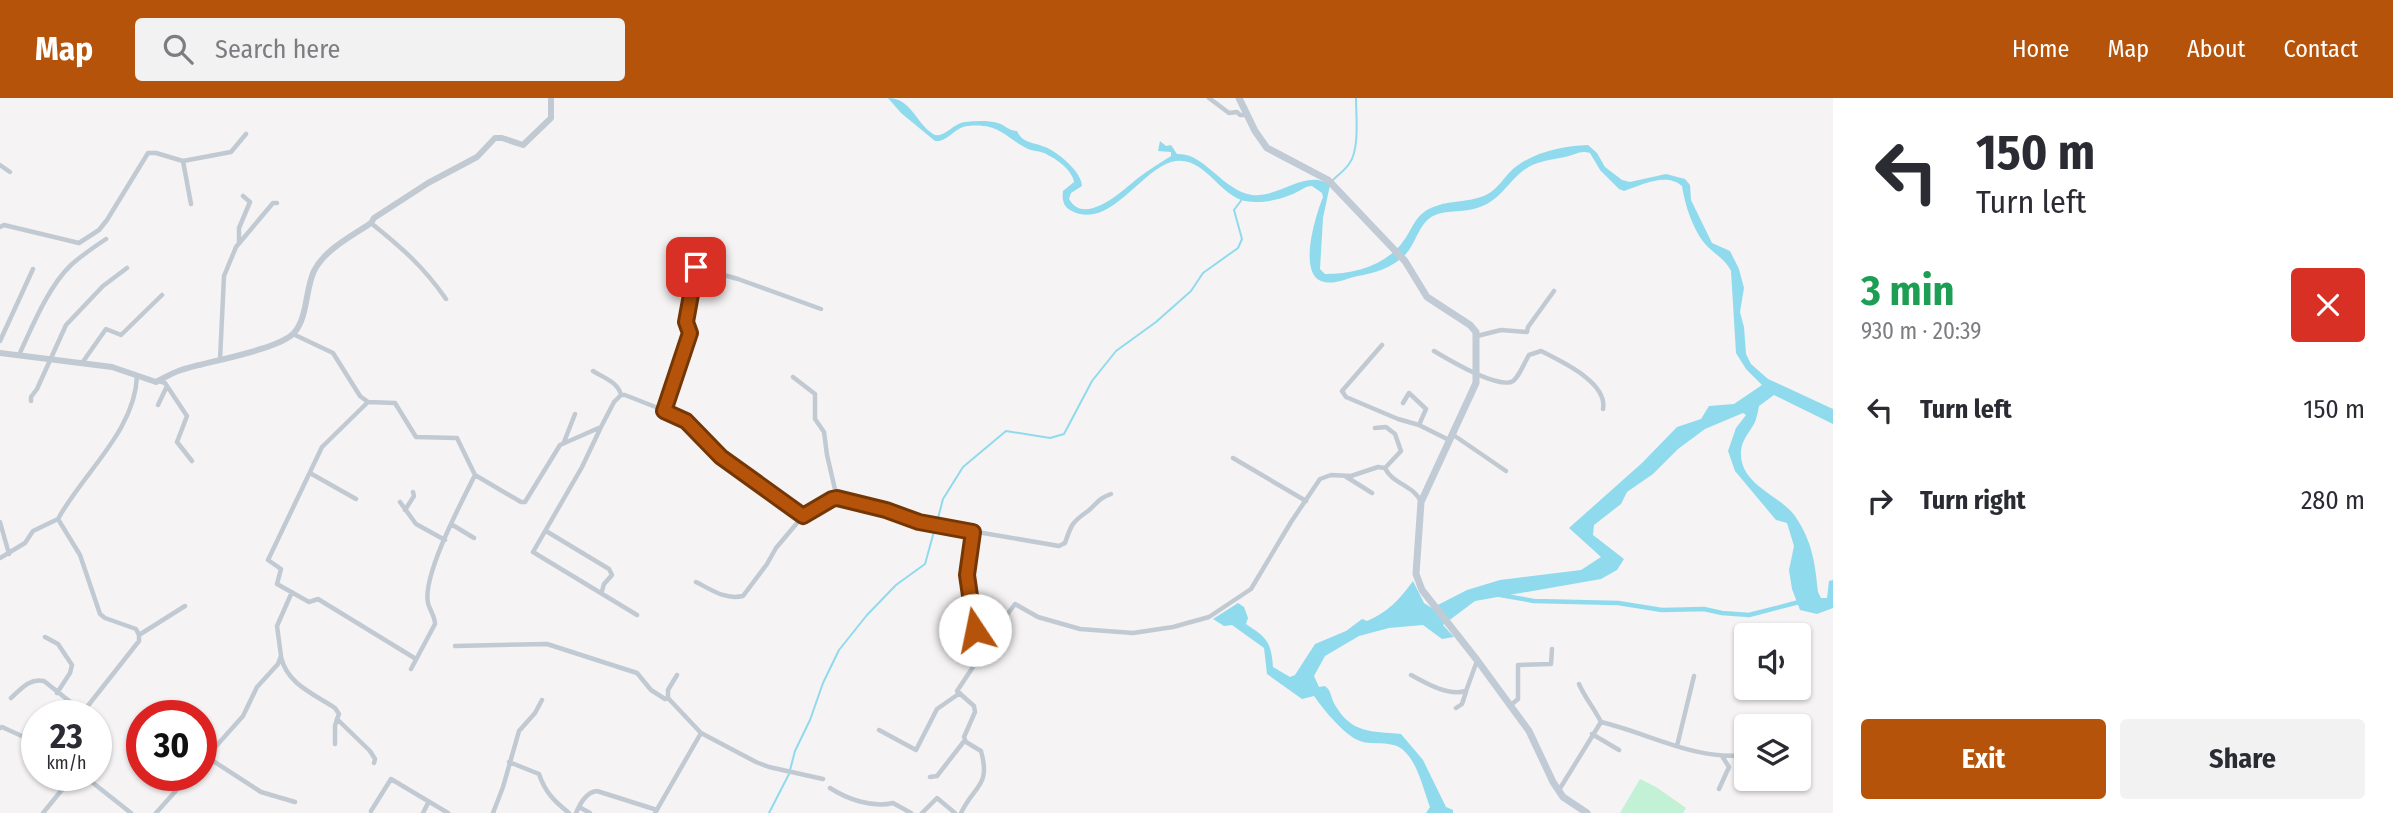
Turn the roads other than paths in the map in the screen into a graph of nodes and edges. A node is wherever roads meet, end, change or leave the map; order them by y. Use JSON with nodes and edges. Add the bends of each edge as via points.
{"nodes":[{"id":1,"x":551,"y":98,"type":"edge"},
{"id":2,"x":1209,"y":98,"type":"edge"},
{"id":3,"x":1239,"y":98,"type":"edge"},
{"id":4,"x":1248,"y":115,"type":"junction"},
{"id":5,"x":246,"y":134,"type":"dead end"},
{"id":6,"x":183,"y":161,"type":"junction"},
{"id":7,"x":0,"y":165,"type":"edge"},
{"id":8,"x":10,"y":172,"type":"dead end"},
{"id":9,"x":243,"y":196,"type":"dead end"},
{"id":10,"x":276,"y":203,"type":"dead end"},
{"id":11,"x":191,"y":204,"type":"dead end"},
{"id":12,"x":372,"y":223,"type":"junction"},
{"id":13,"x":0,"y":226,"type":"edge"},
{"id":14,"x":106,"y":239,"type":"dead end"},
{"id":15,"x":239,"y":244,"type":"junction"},
{"id":16,"x":699,"y":252,"type":"dead end"},
{"id":17,"x":696,"y":267,"type":"junction"},
{"id":18,"x":127,"y":268,"type":"dead end"},
{"id":19,"x":33,"y":269,"type":"dead end"},
{"id":20,"x":1554,"y":291,"type":"dead end"},
{"id":21,"x":162,"y":295,"type":"dead end"},
{"id":22,"x":446,"y":299,"type":"dead end"},
{"id":23,"x":821,"y":309,"type":"dead end"},
{"id":24,"x":293,"y":334,"type":"junction"},
{"id":25,"x":1476,"y":336,"type":"junction"},
{"id":26,"x":0,"y":341,"type":"edge"},
{"id":27,"x":1382,"y":345,"type":"dead end"},
{"id":28,"x":1434,"y":351,"type":"dead end"},
{"id":29,"x":0,"y":353,"type":"edge"},
{"id":30,"x":19,"y":356,"type":"junction"},
{"id":31,"x":50,"y":360,"type":"junction"},
{"id":32,"x":220,"y":360,"type":"junction"},
{"id":33,"x":82,"y":364,"type":"junction"},
{"id":34,"x":593,"y":371,"type":"dead end"},
{"id":35,"x":137,"y":376,"type":"junction"},
{"id":36,"x":1476,"y":376,"type":"junction"},
{"id":37,"x":793,"y":377,"type":"dead end"},
{"id":38,"x":158,"y":381,"type":"junction"},
{"id":39,"x":167,"y":386,"type":"junction"},
{"id":40,"x":621,"y":395,"type":"junction"},
{"id":41,"x":31,"y":401,"type":"dead end"},
{"id":42,"x":369,"y":402,"type":"junction"},
{"id":43,"x":1403,"y":403,"type":"dead end"},
{"id":44,"x":158,"y":405,"type":"dead end"},
{"id":45,"x":1603,"y":409,"type":"dead end"},
{"id":46,"x":664,"y":411,"type":"junction"},
{"id":47,"x":575,"y":414,"type":"dead end"},
{"id":48,"x":1419,"y":425,"type":"junction"},
{"id":49,"x":601,"y":427,"type":"junction"},
{"id":50,"x":1375,"y":428,"type":"dead end"},
{"id":51,"x":1450,"y":437,"type":"junction"},
{"id":52,"x":564,"y":443,"type":"junction"},
{"id":53,"x":1233,"y":458,"type":"dead end"},
{"id":54,"x":192,"y":461,"type":"dead end"},
{"id":55,"x":1385,"y":468,"type":"junction"},
{"id":56,"x":1506,"y":471,"type":"dead end"},
{"id":57,"x":310,"y":473,"type":"junction"},
{"id":58,"x":475,"y":475,"type":"junction"},
{"id":59,"x":1344,"y":476,"type":"junction"},
{"id":60,"x":413,"y":492,"type":"dead end"},
{"id":61,"x":1372,"y":493,"type":"dead end"},
{"id":62,"x":1111,"y":495,"type":"dead end"},
{"id":63,"x":837,"y":498,"type":"junction"},
{"id":64,"x":356,"y":499,"type":"dead end"},
{"id":65,"x":1306,"y":501,"type":"junction"},
{"id":66,"x":400,"y":502,"type":"dead end"},
{"id":67,"x":1421,"y":502,"type":"junction"},
{"id":68,"x":405,"y":511,"type":"junction"},
{"id":69,"x":803,"y":516,"type":"junction"},
{"id":70,"x":58,"y":519,"type":"junction"},
{"id":71,"x":0,"y":522,"type":"edge"},
{"id":72,"x":451,"y":524,"type":"junction"},
{"id":73,"x":545,"y":530,"type":"junction"},
{"id":74,"x":973,"y":532,"type":"junction"},
{"id":75,"x":474,"y":538,"type":"dead end"},
{"id":76,"x":445,"y":540,"type":"junction"},
{"id":77,"x":9,"y":554,"type":"junction"},
{"id":78,"x":0,"y":558,"type":"edge"},
{"id":79,"x":696,"y":582,"type":"dead end"},
{"id":80,"x":602,"y":591,"type":"dead end"},
{"id":81,"x":292,"y":592,"type":"junction"},
{"id":82,"x":185,"y":606,"type":"dead end"},
{"id":83,"x":637,"y":615,"type":"dead end"},
{"id":84,"x":139,"y":635,"type":"junction"},
{"id":85,"x":45,"y":636,"type":"dead end"},
{"id":86,"x":455,"y":646,"type":"dead end"},
{"id":87,"x":979,"y":647,"type":"junction"},
{"id":88,"x":1552,"y":649,"type":"dead end"},
{"id":89,"x":281,"y":656,"type":"junction"},
{"id":90,"x":416,"y":659,"type":"junction"},
{"id":91,"x":1477,"y":660,"type":"junction"},
{"id":92,"x":411,"y":669,"type":"dead end"},
{"id":93,"x":677,"y":675,"type":"dead end"},
{"id":94,"x":1411,"y":675,"type":"dead end"},
{"id":95,"x":1694,"y":676,"type":"dead end"},
{"id":96,"x":1579,"y":684,"type":"dead end"},
{"id":97,"x":1466,"y":691,"type":"junction"},
{"id":98,"x":58,"y":693,"type":"junction"},
{"id":99,"x":960,"y":693,"type":"junction"},
{"id":100,"x":11,"y":698,"type":"dead end"},
{"id":101,"x":668,"y":698,"type":"junction"},
{"id":102,"x":542,"y":700,"type":"dead end"},
{"id":103,"x":1511,"y":705,"type":"junction"},
{"id":104,"x":1456,"y":708,"type":"dead end"},
{"id":105,"x":337,"y":719,"type":"junction"},
{"id":106,"x":1601,"y":722,"type":"junction"},
{"id":107,"x":0,"y":729,"type":"edge"},
{"id":108,"x":879,"y":730,"type":"dead end"},
{"id":109,"x":701,"y":733,"type":"junction"},
{"id":110,"x":1592,"y":734,"type":"junction"},
{"id":111,"x":21,"y":735,"type":"edge"},
{"id":112,"x":965,"y":740,"type":"junction"},
{"id":113,"x":335,"y":744,"type":"dead end"},
{"id":114,"x":217,"y":746,"type":"edge"},
{"id":115,"x":1677,"y":746,"type":"junction"},
{"id":116,"x":1619,"y":750,"type":"dead end"},
{"id":117,"x":1722,"y":755,"type":"junction"},
{"id":118,"x":1734,"y":755,"type":"edge"},
{"id":119,"x":509,"y":762,"type":"junction"},
{"id":120,"x":217,"y":763,"type":"edge"},
{"id":121,"x":374,"y":763,"type":"dead end"},
{"id":122,"x":930,"y":777,"type":"dead end"},
{"id":123,"x":823,"y":779,"type":"dead end"},
{"id":124,"x":830,"y":788,"type":"dead end"},
{"id":125,"x":1719,"y":789,"type":"dead end"},
{"id":126,"x":1559,"y":790,"type":"junction"},
{"id":127,"x":61,"y":791,"type":"edge"},
{"id":128,"x":103,"y":791,"type":"edge"},
{"id":129,"x":176,"y":791,"type":"edge"},
{"id":130,"x":295,"y":802,"type":"dead end"},
{"id":131,"x":428,"y":803,"type":"junction"},
{"id":132,"x":579,"y":807,"type":"junction"},
{"id":133,"x":372,"y":811,"type":"edge"},
{"id":134,"x":656,"y":811,"type":"edge"},
{"id":135,"x":43,"y":813,"type":"edge"},
{"id":136,"x":131,"y":813,"type":"edge"},
{"id":137,"x":156,"y":813,"type":"edge"},
{"id":138,"x":423,"y":813,"type":"edge"},
{"id":139,"x":448,"y":813,"type":"edge"},
{"id":140,"x":493,"y":813,"type":"edge"},
{"id":141,"x":569,"y":813,"type":"edge"},
{"id":142,"x":576,"y":813,"type":"edge"},
{"id":143,"x":590,"y":813,"type":"edge"},
{"id":144,"x":911,"y":813,"type":"edge"},
{"id":145,"x":922,"y":813,"type":"edge"},
{"id":146,"x":956,"y":813,"type":"edge"},
{"id":147,"x":961,"y":813,"type":"edge"},
{"id":148,"x":1587,"y":813,"type":"edge"}],
"edges":[{"from":1,"to":12,"type":"street","via":[[551,118],[523,145],[495,138],[477,157],[428,183]]},
{"from":2,"to":4,"type":"street","via":[[1229,113]]},
{"from":3,"to":4,"type":"main road"},
{"from":4,"to":25,"type":"main road","via":[[1268,148],[1328,180],[1405,261],[1427,297],[1470,325]]},
{"from":5,"to":6,"type":"street","via":[[231,152]]},
{"from":6,"to":11,"type":"street"},
{"from":6,"to":13,"type":"street","via":[[148,153],[107,220],[79,243]]},
{"from":7,"to":8,"type":"street"},
{"from":9,"to":15,"type":"street","via":[[250,202],[239,228]]},
{"from":10,"to":15,"type":"street"},
{"from":12,"to":22,"type":"street","via":[[420,265]]},
{"from":12,"to":24,"type":"street","via":[[320,262]]},
{"from":14,"to":30,"type":"street","via":[[63,274]]},
{"from":15,"to":32,"type":"street","via":[[224,276]]},
{"from":16,"to":17,"type":"street"},
{"from":17,"to":23,"type":"street"},
{"from":17,"to":46,"type":"street","via":[[686,322],[690,333]]},
{"from":18,"to":31,"type":"street","via":[[66,324]]},
{"from":19,"to":26,"type":"street"},
{"from":20,"to":25,"type":"street","via":[[1527,332],[1502,330]]},
{"from":21,"to":33,"type":"street","via":[[121,335],[106,329]]},
{"from":24,"to":32,"type":"street"},
{"from":24,"to":42,"type":"street","via":[[333,353],[360,396]]},
{"from":25,"to":36,"type":"main road"},
{"from":27,"to":48,"type":"street","via":[[1342,391],[1346,397]]},
{"from":28,"to":36,"type":"street"},
{"from":29,"to":30,"type":"street"},
{"from":30,"to":31,"type":"street"},
{"from":31,"to":33,"type":"street"},
{"from":31,"to":41,"type":"street"},
{"from":32,"to":38,"type":"street"},
{"from":33,"to":35,"type":"street"},
{"from":34,"to":40,"type":"street","via":[[614,383]]},
{"from":35,"to":38,"type":"street"},
{"from":35,"to":70,"type":"street","via":[[126,419]]},
{"from":36,"to":45,"type":"street","via":[[1512,382],[1529,355],[1541,351],[1590,381],[1601,392]]},
{"from":36,"to":51,"type":"main road"},
{"from":37,"to":63,"type":"street","via":[[815,394],[815,419],[824,432]]},
{"from":38,"to":39,"type":"street"},
{"from":39,"to":44,"type":"street"},
{"from":39,"to":54,"type":"street","via":[[187,416],[177,442]]},
{"from":40,"to":46,"type":"street"},
{"from":40,"to":49,"type":"street"},
{"from":42,"to":57,"type":"street","via":[[322,447]]},
{"from":42,"to":58,"type":"street","via":[[395,403],[416,437],[457,438]]},
{"from":43,"to":48,"type":"street","via":[[1409,393],[1426,409]]},
{"from":46,"to":69,"type":"street","via":[[686,421],[721,457]]},
{"from":47,"to":52,"type":"street"},
{"from":48,"to":51,"type":"street"},
{"from":49,"to":52,"type":"street"},
{"from":49,"to":73,"type":"street"},
{"from":50,"to":55,"type":"street","via":[[1386,427],[1395,434],[1401,451]]},
{"from":51,"to":56,"type":"street"},
{"from":51,"to":67,"type":"main road"},
{"from":52,"to":58,"type":"street","via":[[525,502]]},
{"from":53,"to":65,"type":"street"},
{"from":55,"to":59,"type":"street"},
{"from":55,"to":67,"type":"street"},
{"from":57,"to":64,"type":"street"},
{"from":57,"to":81,"type":"street","via":[[268,560],[281,569],[277,584]]},
{"from":58,"to":72,"type":"street"},
{"from":59,"to":61,"type":"street"},
{"from":59,"to":65,"type":"street","via":[[1320,479]]},
{"from":60,"to":68,"type":"street"},
{"from":62,"to":74,"type":"street","via":[[1099,498],[1079,516],[1059,546]]},
{"from":63,"to":69,"type":"street"},
{"from":63,"to":74,"type":"street"},
{"from":65,"to":87,"type":"street","via":[[1251,589],[1209,617],[1133,633],[1080,629],[1038,617],[1015,604]]},
{"from":66,"to":68,"type":"street"},
{"from":67,"to":91,"type":"main road","via":[[1416,574],[1422,590]]},
{"from":68,"to":76,"type":"street","via":[[416,524]]},
{"from":69,"to":79,"type":"street","via":[[743,596],[723,596]]},
{"from":70,"to":77,"type":"street","via":[[33,531]]},
{"from":70,"to":84,"type":"street","via":[[80,555],[100,614],[136,629]]},
{"from":71,"to":77,"type":"street"},
{"from":72,"to":75,"type":"street"},
{"from":72,"to":76,"type":"street"},
{"from":73,"to":80,"type":"street","via":[[609,569],[612,575]]},
{"from":73,"to":83,"type":"street","via":[[533,552]]},
{"from":74,"to":87,"type":"street","via":[[967,575]]},
{"from":76,"to":90,"type":"street","via":[[429,594],[435,624]]},
{"from":77,"to":78,"type":"street"},
{"from":81,"to":89,"type":"street","via":[[277,626]]},
{"from":81,"to":90,"type":"street","via":[[309,602],[318,598]]},
{"from":82,"to":84,"type":"street"},
{"from":84,"to":98,"type":"street","via":[[139,641],[83,712]]},
{"from":85,"to":98,"type":"street","via":[[58,644],[72,665]]},
{"from":86,"to":101,"type":"street","via":[[547,643],[637,673],[651,690]]},
{"from":87,"to":99,"type":"street","via":[[973,667],[957,691]]},
{"from":88,"to":103,"type":"street","via":[[1551,664],[1518,665],[1517,699]]},
{"from":89,"to":105,"type":"street","via":[[294,682],[335,708]]},
{"from":89,"to":114,"type":"street","via":[[257,687],[243,716]]},
{"from":90,"to":92,"type":"street"},
{"from":91,"to":97,"type":"street"},
{"from":91,"to":103,"type":"main road"},
{"from":93,"to":101,"type":"street"},
{"from":94,"to":97,"type":"street","via":[[1445,690]]},
{"from":95,"to":115,"type":"street"},
{"from":96,"to":106,"type":"street"},
{"from":97,"to":104,"type":"street"},
{"from":98,"to":100,"type":"street","via":[[37,680]]},
{"from":99,"to":108,"type":"street","via":[[937,709],[916,750]]},
{"from":99,"to":112,"type":"street","via":[[975,712]]},
{"from":101,"to":109,"type":"street"},
{"from":102,"to":119,"type":"street","via":[[519,731]]},
{"from":103,"to":126,"type":"main road"},
{"from":105,"to":113,"type":"street"},
{"from":105,"to":121,"type":"street","via":[[370,751]]},
{"from":106,"to":110,"type":"street"},
{"from":106,"to":115,"type":"street"},
{"from":107,"to":111,"type":"street"},
{"from":109,"to":123,"type":"street","via":[[756,762]]},
{"from":109,"to":134,"type":"street"},
{"from":110,"to":116,"type":"street"},
{"from":110,"to":126,"type":"street"},
{"from":112,"to":122,"type":"street","via":[[937,776]]},
{"from":112,"to":147,"type":"street","via":[[981,751],[985,771]]},
{"from":115,"to":117,"type":"street"},
{"from":117,"to":118,"type":"street"},
{"from":117,"to":125,"type":"street","via":[[1729,767]]},
{"from":119,"to":140,"type":"street"},
{"from":119,"to":141,"type":"street","via":[[539,774],[551,799]]},
{"from":120,"to":130,"type":"street","via":[[261,792]]},
{"from":124,"to":144,"type":"street","via":[[853,800],[893,803]]},
{"from":126,"to":148,"type":"main road"},
{"from":127,"to":135,"type":"street"},
{"from":128,"to":136,"type":"street"},
{"from":129,"to":137,"type":"street"},
{"from":131,"to":133,"type":"street","via":[[391,779]]},
{"from":131,"to":138,"type":"street"},
{"from":131,"to":139,"type":"street"},
{"from":132,"to":134,"type":"street","via":[[597,791]]},
{"from":132,"to":142,"type":"street"},
{"from":132,"to":143,"type":"street"},
{"from":145,"to":146,"type":"street","via":[[937,798]]}]}
